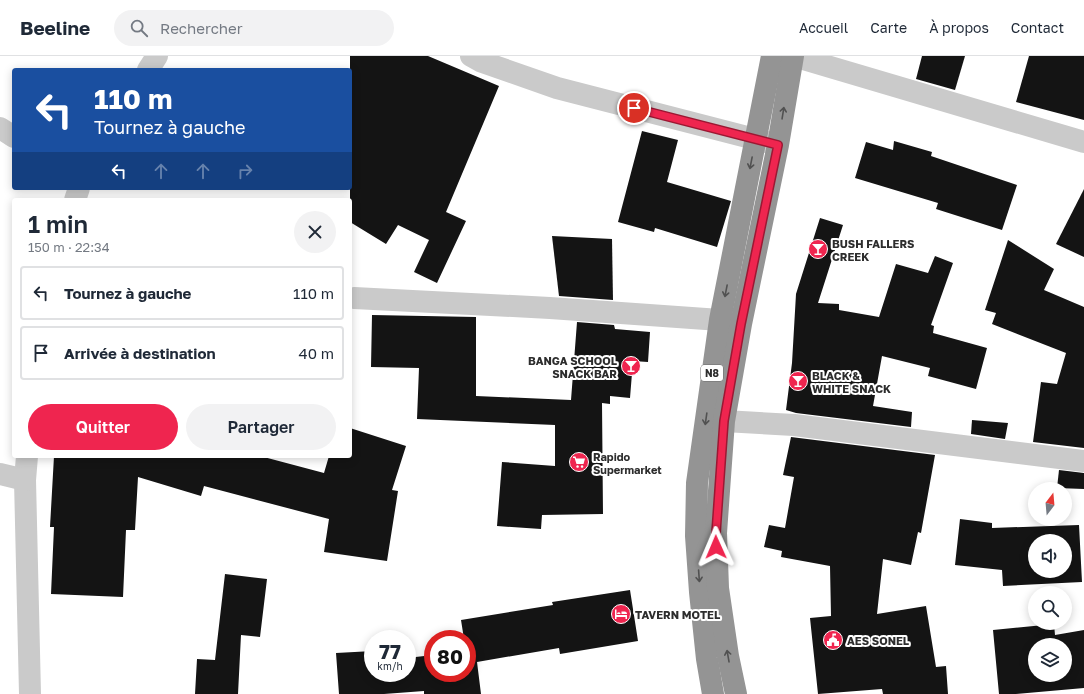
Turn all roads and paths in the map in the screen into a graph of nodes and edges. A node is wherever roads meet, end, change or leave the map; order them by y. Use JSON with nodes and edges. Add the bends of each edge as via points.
{"nodes":[{"id":1,"x":157,"y":56,"type":"edge"},
{"id":2,"x":471,"y":56,"type":"edge"},
{"id":3,"x":772,"y":56,"type":"edge"},
{"id":4,"x":793,"y":56,"type":"edge"},
{"id":5,"x":149,"y":68,"type":"edge"},
{"id":6,"x":0,"y":128,"type":"edge"},
{"id":7,"x":12,"y":136,"type":"edge"},
{"id":8,"x":756,"y":140,"type":"junction"},
{"id":9,"x":1084,"y":142,"type":"edge"},
{"id":10,"x":778,"y":145,"type":"junction"},
{"id":11,"x":354,"y":298,"type":"dead end"},
{"id":12,"x":730,"y":322,"type":"junction"},
{"id":13,"x":724,"y":421,"type":"junction"},
{"id":14,"x":28,"y":458,"type":"edge"},
{"id":15,"x":1084,"y":461,"type":"edge"},
{"id":16,"x":0,"y":474,"type":"edge"},
{"id":17,"x":25,"y":480,"type":"junction"},
{"id":18,"x":30,"y":694,"type":"edge"},
{"id":19,"x":713,"y":694,"type":"edge"},
{"id":20,"x":736,"y":694,"type":"edge"}],
"edges":[{"from":1,"to":5,"type":"street"},
{"from":2,"to":8,"type":"street","via":[[480,62],[557,88]]},
{"from":3,"to":8,"type":"highway","number":"N8"},
{"from":4,"to":9,"type":"street"},
{"from":10,"to":4,"type":"highway","number":"N8","one_way":true},
{"from":6,"to":7,"type":"street"},
{"from":8,"to":10,"type":"street"},
{"from":8,"to":12,"type":"highway","number":"N8","one_way":true},
{"from":10,"to":12,"type":"highway","number":"N8"},
{"from":11,"to":12,"type":"street","via":[[550,308]]},
{"from":12,"to":13,"type":"highway","number":"N8"},
{"from":12,"to":19,"type":"highway","number":"N8","one_way":true,"via":[[697,483],[696,536],[700,592]]},
{"from":13,"to":15,"type":"street","via":[[794,425]]},
{"from":20,"to":13,"type":"highway","number":"N8","one_way":true,"via":[[718,588],[716,533]]},
{"from":14,"to":17,"type":"street"},
{"from":16,"to":17,"type":"street"},
{"from":17,"to":18,"type":"street"}]}
